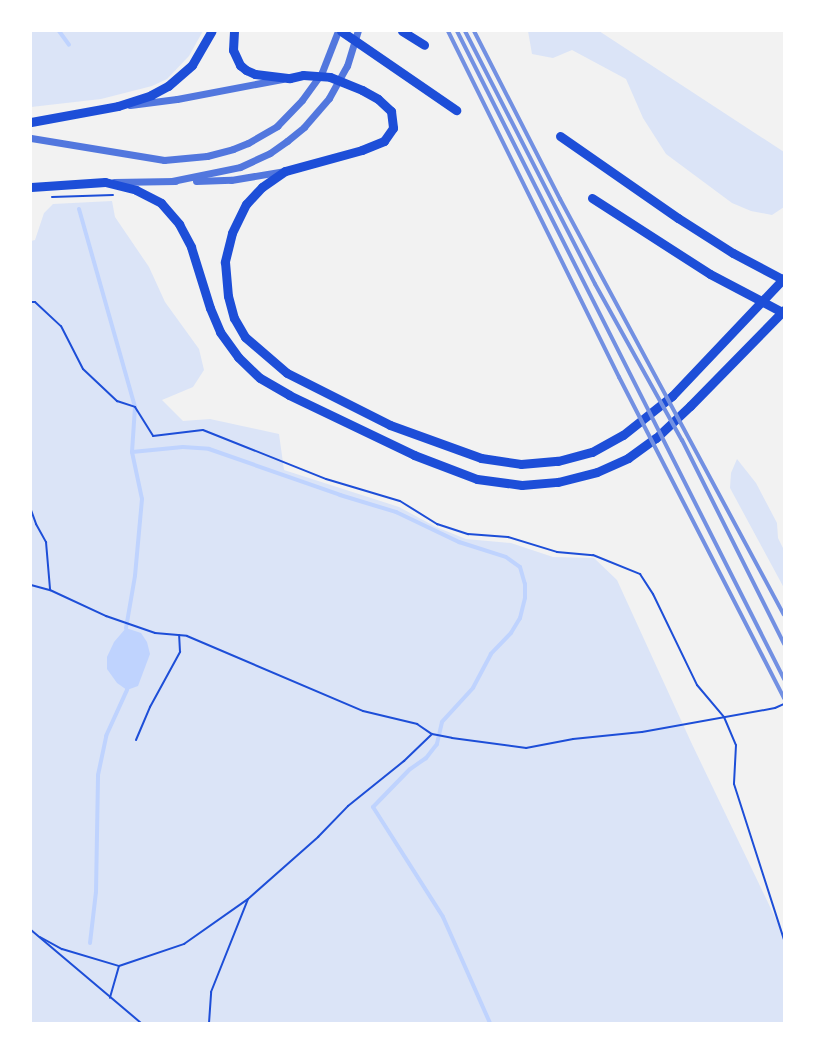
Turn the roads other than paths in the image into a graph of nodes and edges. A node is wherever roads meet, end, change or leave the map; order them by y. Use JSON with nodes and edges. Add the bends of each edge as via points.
{"nodes":[{"id":1,"x":212,"y":31,"type":"edge"},
{"id":2,"x":234,"y":31,"type":"edge"},
{"id":3,"x":339,"y":31,"type":"edge"},
{"id":4,"x":358,"y":31,"type":"edge"},
{"id":5,"x":402,"y":31,"type":"edge"},
{"id":6,"x":424,"y":45,"type":"dead end"},
{"id":7,"x":290,"y":78,"type":"junction"},
{"id":8,"x":118,"y":106,"type":"junction"},
{"id":9,"x":456,"y":110,"type":"dead end"},
{"id":10,"x":31,"y":122,"type":"edge"},
{"id":11,"x":560,"y":136,"type":"dead end"},
{"id":12,"x":31,"y":138,"type":"edge"},
{"id":13,"x":285,"y":170,"type":"junction"},
{"id":14,"x":172,"y":181,"type":"junction"},
{"id":15,"x":105,"y":182,"type":"junction"},
{"id":16,"x":31,"y":187,"type":"edge"},
{"id":17,"x":592,"y":198,"type":"dead end"},
{"id":18,"x":784,"y":279,"type":"edge"},
{"id":19,"x":784,"y":312,"type":"edge"}],
"edges":[{"from":1,"to":8,"type":"main road","via":[[202,51],[181,76],[151,95]]},
{"from":2,"to":7,"type":"main road","via":[[233,50],[240,65],[255,74]]},
{"from":3,"to":9,"type":"main road"},
{"from":3,"to":12,"type":"street","via":[[322,72],[302,100],[277,126],[248,143],[207,156],[164,160]]},
{"from":4,"to":14,"type":"street","via":[[339,81],[317,113],[287,141],[253,161],[212,174]]},
{"from":5,"to":6,"type":"main road"},
{"from":7,"to":8,"type":"street","via":[[177,100]]},
{"from":7,"to":13,"type":"main road","via":[[316,75],[344,82],[387,105],[394,121],[390,135],[376,145]]},
{"from":8,"to":10,"type":"main road"},
{"from":11,"to":18,"type":"main road","via":[[678,218],[733,253]]},
{"from":13,"to":14,"type":"street","via":[[230,180]]},
{"from":13,"to":18,"type":"main road","via":[[246,204],[225,262],[228,296],[234,318],[245,337],[287,373],[390,425],[481,458],[521,464],[558,461],[592,452],[623,435],[672,396]]},
{"from":14,"to":15,"type":"street"},
{"from":15,"to":16,"type":"main road"},
{"from":15,"to":19,"type":"main road","via":[[136,190],[161,203],[179,224],[191,247],[220,332],[238,357],[260,378],[414,455],[478,479],[522,485],[558,482],[597,472],[628,458],[656,438]]},
{"from":17,"to":19,"type":"main road","via":[[710,274]]}]}
